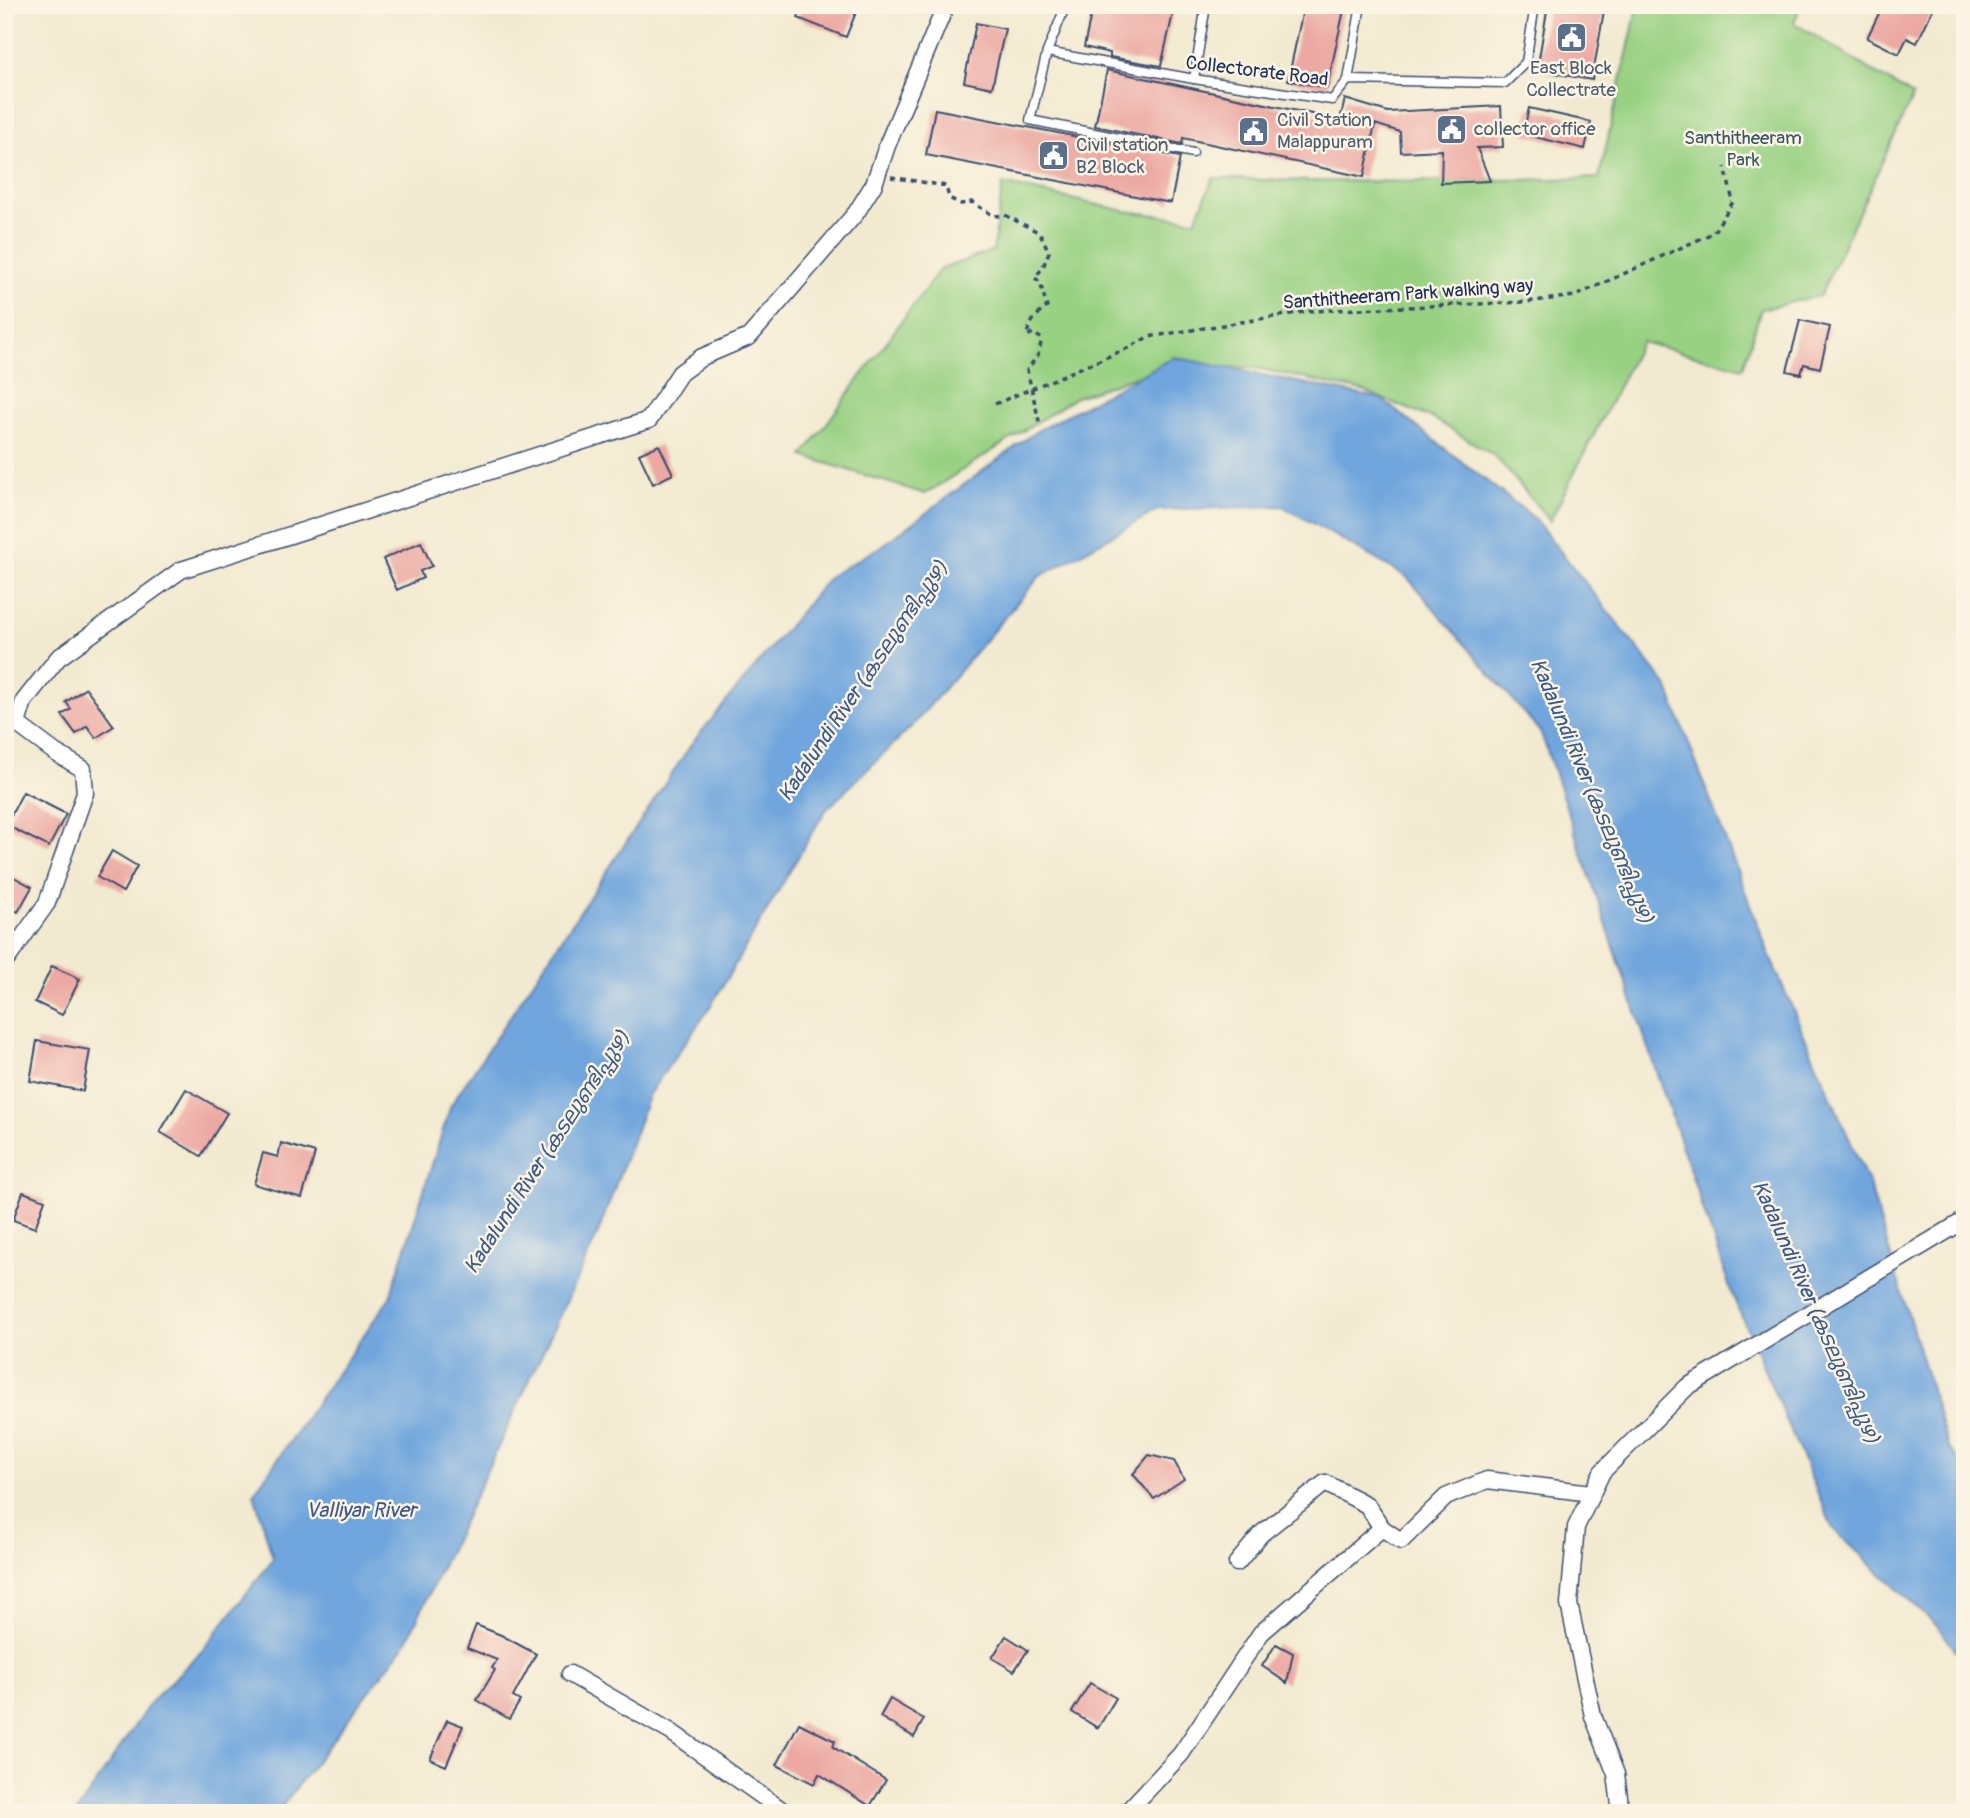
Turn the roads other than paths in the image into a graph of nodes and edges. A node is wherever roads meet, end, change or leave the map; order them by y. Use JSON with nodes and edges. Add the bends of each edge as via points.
{"nodes":[{"id":1,"x":946,"y":5,"type":"edge"},
{"id":2,"x":1066,"y":5,"type":"edge"},
{"id":3,"x":1206,"y":5,"type":"edge"},
{"id":4,"x":1361,"y":5,"type":"edge"},
{"id":5,"x":1535,"y":5,"type":"edge"},
{"id":6,"x":1047,"y":52,"type":"junction"},
{"id":7,"x":1194,"y":79,"type":"junction"},
{"id":8,"x":1348,"y":80,"type":"junction"},
{"id":9,"x":1193,"y":153,"type":"dead end"},
{"id":10,"x":11,"y":720,"type":"edge"},
{"id":11,"x":5,"y":962,"type":"edge"},
{"id":12,"x":1965,"y":1220,"type":"edge"},
{"id":13,"x":1591,"y":1493,"type":"junction"},
{"id":14,"x":1382,"y":1528,"type":"junction"},
{"id":15,"x":1237,"y":1563,"type":"dead end"},
{"id":16,"x":570,"y":1674,"type":"dead end"},
{"id":17,"x":786,"y":1813,"type":"edge"},
{"id":18,"x":1126,"y":1813,"type":"edge"},
{"id":19,"x":1620,"y":1813,"type":"edge"}],
"edges":[{"from":1,"to":10,"type":"street","via":[[878,173],[856,213],[748,337],[702,356],[680,373],[649,420],[181,570],[58,658]]},
{"from":2,"to":6,"type":"lane"},
{"from":3,"to":7,"type":"lane"},
{"from":4,"to":8,"type":"lane"},
{"from":5,"to":8,"type":"lane","name":"Collectorate Road","via":[[1526,62],[1505,83]]},
{"from":6,"to":7,"type":"lane","name":"Collectorate Road"},
{"from":6,"to":9,"type":"lane","via":[[1030,120]]},
{"from":7,"to":8,"type":"lane","name":"Collectorate Road","via":[[1332,100]]},
{"from":10,"to":11,"type":"street","via":[[83,769],[85,793],[47,904]]},
{"from":12,"to":13,"type":"street","via":[[1687,1387],[1602,1472]]},
{"from":13,"to":14,"type":"street","via":[[1487,1480],[1446,1497],[1401,1541]]},
{"from":13,"to":19,"type":"street","via":[[1576,1527],[1569,1604],[1593,1716],[1616,1774]]},
{"from":14,"to":15,"type":"street","via":[[1367,1505],[1325,1483],[1261,1534]]},
{"from":14,"to":18,"type":"street","via":[[1261,1633],[1181,1754]]},
{"from":16,"to":17,"type":"street","via":[[671,1732]]}]}
